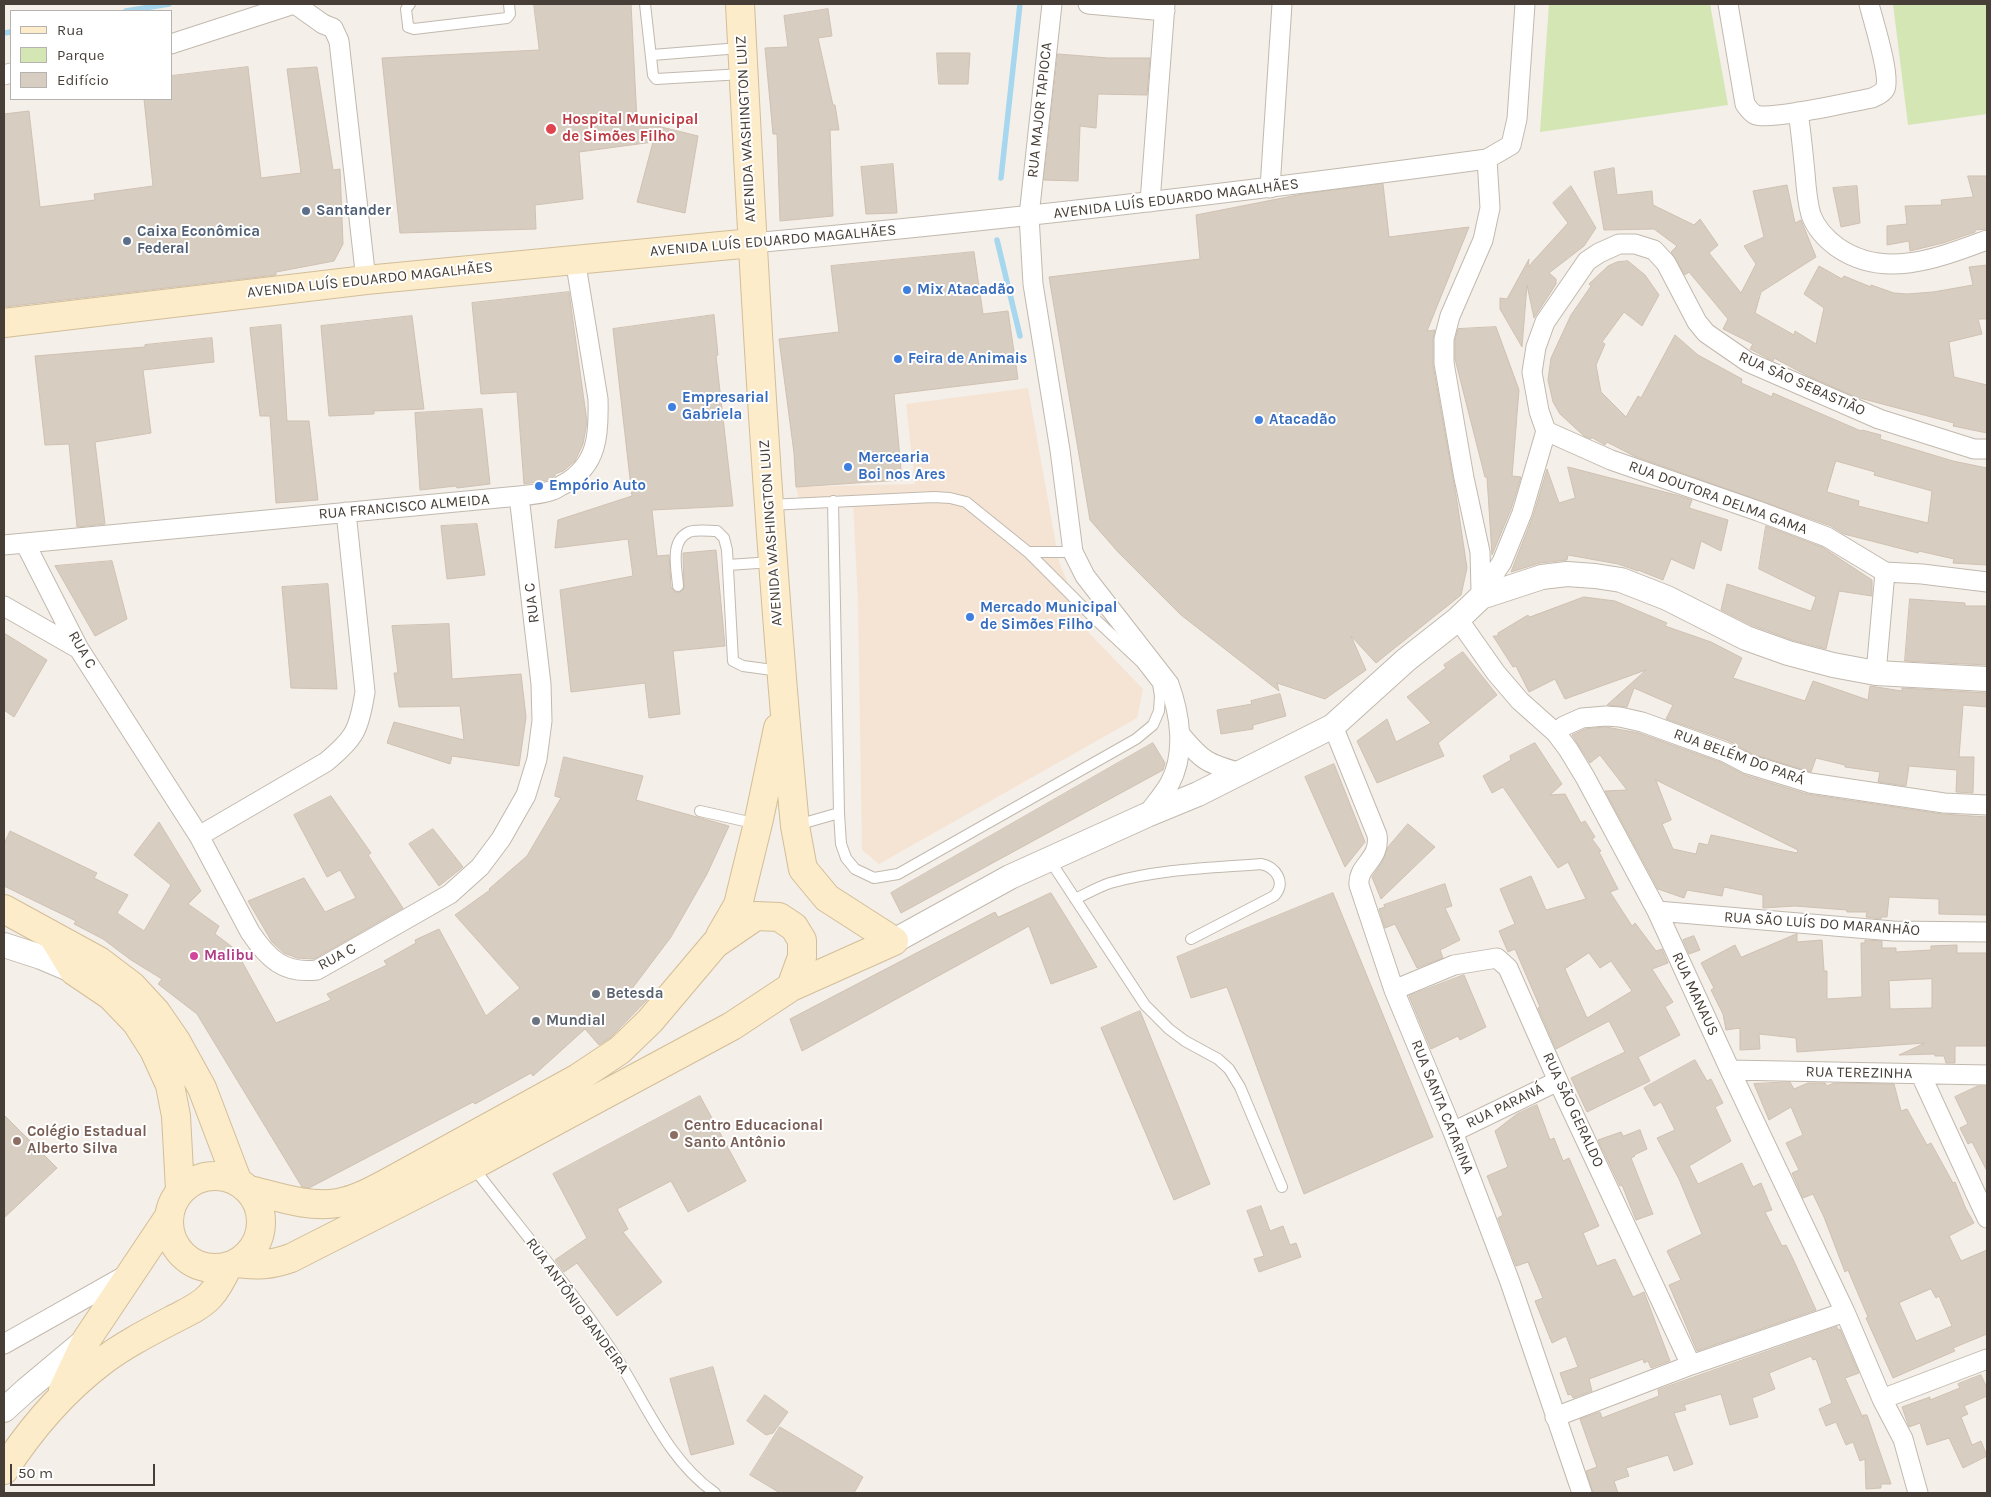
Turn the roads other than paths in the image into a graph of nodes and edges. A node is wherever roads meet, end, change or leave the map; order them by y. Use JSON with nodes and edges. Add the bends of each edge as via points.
{"nodes":[{"id":1,"x":295,"y":4,"type":"edge"},
{"id":2,"x":410,"y":4,"type":"edge"},
{"id":3,"x":508,"y":4,"type":"edge"},
{"id":4,"x":645,"y":4,"type":"edge"},
{"id":5,"x":740,"y":4,"type":"edge"},
{"id":6,"x":1052,"y":4,"type":"edge"},
{"id":7,"x":1088,"y":4,"type":"edge"},
{"id":8,"x":1282,"y":4,"type":"edge"},
{"id":9,"x":1525,"y":4,"type":"edge"},
{"id":10,"x":1728,"y":4,"type":"edge"},
{"id":11,"x":1870,"y":4,"type":"edge"},
{"id":12,"x":1165,"y":7,"type":"edge"},
{"id":13,"x":172,"y":44,"type":"edge"},
{"id":14,"x":652,"y":55,"type":"junction"},
{"id":15,"x":742,"y":61,"type":"junction"},
{"id":16,"x":1798,"y":112,"type":"junction"},
{"id":17,"x":1488,"y":159,"type":"junction"},
{"id":18,"x":1270,"y":188,"type":"junction"},
{"id":19,"x":1150,"y":202,"type":"junction"},
{"id":20,"x":1029,"y":216,"type":"junction"},
{"id":21,"x":1987,"y":240,"type":"edge"},
{"id":22,"x":752,"y":243,"type":"junction"},
{"id":23,"x":575,"y":259,"type":"junction"},
{"id":24,"x":366,"y":280,"type":"junction"},
{"id":25,"x":4,"y":323,"type":"edge"},
{"id":26,"x":1546,"y":431,"type":"junction"},
{"id":27,"x":1987,"y":449,"type":"edge"},
{"id":28,"x":519,"y":496,"type":"junction"},
{"id":29,"x":833,"y":501,"type":"junction"},
{"id":30,"x":768,"y":505,"type":"junction"},
{"id":31,"x":346,"y":512,"type":"junction"},
{"id":32,"x":25,"y":543,"type":"junction"},
{"id":33,"x":4,"y":545,"type":"edge"},
{"id":34,"x":1028,"y":552,"type":"junction"},
{"id":35,"x":1073,"y":552,"type":"junction"},
{"id":36,"x":772,"y":562,"type":"junction"},
{"id":37,"x":728,"y":565,"type":"junction"},
{"id":38,"x":1885,"y":572,"type":"junction"},
{"id":39,"x":1987,"y":582,"type":"edge"},
{"id":40,"x":678,"y":586,"type":"dead end"},
{"id":41,"x":1481,"y":594,"type":"junction"},
{"id":42,"x":4,"y":606,"type":"edge"},
{"id":43,"x":1458,"y":619,"type":"junction"},
{"id":44,"x":80,"y":649,"type":"junction"},
{"id":45,"x":781,"y":671,"type":"junction"},
{"id":46,"x":1876,"y":673,"type":"junction"},
{"id":47,"x":1987,"y":679,"type":"edge"},
{"id":48,"x":784,"y":702,"type":"junction"},
{"id":49,"x":1333,"y":726,"type":"junction"},
{"id":50,"x":1180,"y":734,"type":"junction"},
{"id":51,"x":1556,"y":734,"type":"junction"},
{"id":52,"x":1241,"y":773,"type":"junction"},
{"id":53,"x":792,"y":799,"type":"junction"},
{"id":54,"x":1987,"y":805,"type":"edge"},
{"id":55,"x":700,"y":811,"type":"dead end"},
{"id":56,"x":839,"y":813,"type":"junction"},
{"id":57,"x":1147,"y":815,"type":"junction"},
{"id":58,"x":758,"y":824,"type":"junction"},
{"id":59,"x":795,"y":826,"type":"junction"},
{"id":60,"x":199,"y":836,"type":"junction"},
{"id":61,"x":1048,"y":858,"type":"junction"},
{"id":62,"x":1074,"y":899,"type":"junction"},
{"id":63,"x":4,"y":909,"type":"edge"},
{"id":64,"x":1657,"y":911,"type":"junction"},
{"id":65,"x":1987,"y":932,"type":"edge"},
{"id":66,"x":54,"y":938,"type":"junction"},
{"id":67,"x":1191,"y":939,"type":"dead end"},
{"id":68,"x":894,"y":941,"type":"junction"},
{"id":69,"x":715,"y":944,"type":"junction"},
{"id":70,"x":4,"y":945,"type":"edge"},
{"id":71,"x":74,"y":971,"type":"junction"},
{"id":72,"x":791,"y":987,"type":"junction"},
{"id":73,"x":1394,"y":990,"type":"junction"},
{"id":74,"x":1730,"y":1070,"type":"junction"},
{"id":75,"x":1921,"y":1075,"type":"junction"},
{"id":76,"x":1987,"y":1075,"type":"edge"},
{"id":77,"x":1558,"y":1081,"type":"junction"},
{"id":78,"x":1453,"y":1132,"type":"junction"},
{"id":79,"x":472,"y":1166,"type":"junction"},
{"id":80,"x":243,"y":1185,"type":"junction"},
{"id":81,"x":1282,"y":1186,"type":"dead end"},
{"id":82,"x":180,"y":1190,"type":"junction"},
{"id":83,"x":168,"y":1218,"type":"junction"},
{"id":84,"x":1987,"y":1218,"type":"edge"},
{"id":85,"x":232,"y":1265,"type":"junction"},
{"id":86,"x":131,"y":1272,"type":"junction"},
{"id":87,"x":1846,"y":1312,"type":"junction"},
{"id":88,"x":87,"y":1339,"type":"junction"},
{"id":89,"x":4,"y":1344,"type":"edge"},
{"id":90,"x":1987,"y":1359,"type":"edge"},
{"id":91,"x":1691,"y":1365,"type":"junction"},
{"id":92,"x":58,"y":1400,"type":"junction"},
{"id":93,"x":1882,"y":1400,"type":"junction"},
{"id":94,"x":4,"y":1410,"type":"edge"},
{"id":95,"x":1555,"y":1417,"type":"junction"},
{"id":96,"x":4,"y":1470,"type":"edge"},
{"id":97,"x":714,"y":1493,"type":"edge"},
{"id":98,"x":1582,"y":1493,"type":"edge"},
{"id":99,"x":1918,"y":1493,"type":"edge"}],
"edges":[{"from":1,"to":13,"type":"street"},
{"from":1,"to":24,"type":"street","via":[[333,28],[339,41]]},
{"from":2,"to":3,"type":"lane","via":[[406,9],[408,27],[414,29],[507,18],[510,14]]},
{"from":4,"to":14,"type":"lane"},
{"from":5,"to":15,"type":"main road","name":"AVENIDA WASHINGTON LUIZ"},
{"from":6,"to":20,"type":"street","name":"RUA MAJOR TAPIOCA"},
{"from":7,"to":12,"type":"street"},
{"from":8,"to":18,"type":"street"},
{"from":9,"to":17,"type":"street","name":"AVENIDA LUÍS EDUARDO MAGALHÃES","via":[[1517,119],[1511,145]]},
{"from":10,"to":16,"type":"street","via":[[1745,104],[1756,115]]},
{"from":11,"to":16,"type":"street","via":[[1884,63],[1885,89],[1872,98]]},
{"from":12,"to":19,"type":"street"},
{"from":14,"to":15,"type":"lane"},
{"from":14,"to":15,"type":"lane","via":[[653,75],[659,80]]},
{"from":15,"to":22,"type":"main road","name":"AVENIDA WASHINGTON LUIZ"},
{"from":16,"to":21,"type":"street","via":[[1812,216],[1820,230],[1849,256],[1891,265],[1936,257]]},
{"from":17,"to":18,"type":"street","name":"AVENIDA LUÍS EDUARDO MAGALHÃES"},
{"from":17,"to":41,"type":"street","via":[[1490,208],[1483,240],[1450,316],[1444,339],[1444,363],[1480,552]]},
{"from":18,"to":19,"type":"street","name":"AVENIDA LUÍS EDUARDO MAGALHÃES"},
{"from":19,"to":20,"type":"street","name":"AVENIDA LUÍS EDUARDO MAGALHÃES"},
{"from":20,"to":22,"type":"street","name":"AVENIDA LUÍS EDUARDO MAGALHÃES"},
{"from":20,"to":35,"type":"street","name":"RUA MAJOR TAPIOCA","via":[[1033,284]]},
{"from":22,"to":23,"type":"main road","name":"AVENIDA LUÍS EDUARDO MAGALHÃES"},
{"from":22,"to":30,"type":"main road","name":"AVENIDA WASHINGTON LUIZ"},
{"from":23,"to":24,"type":"main road","name":"AVENIDA LUÍS EDUARDO MAGALHÃES"},
{"from":23,"to":28,"type":"street","name":"RUA FRANCISCO ALMEIDA","via":[[598,399],[595,450],[585,468],[570,481],[551,491]]},
{"from":24,"to":25,"type":"main road","name":"AVENIDA LUÍS EDUARDO MAGALHÃES"},
{"from":26,"to":27,"type":"street","name":"RUA SÃO SEBASTIÃO","via":[[1532,372],[1544,322],[1587,261],[1619,244],[1635,244],[1654,250],[1666,264],[1701,327],[1725,348],[1748,362],[1879,418],[1974,449]]},
{"from":26,"to":38,"type":"street","name":"RUA DOUTORA DELMA GAMA","via":[[1611,460],[1827,537]]},
{"from":26,"to":41,"type":"street","via":[[1522,512],[1502,562]]},
{"from":28,"to":31,"type":"street","name":"RUA FRANCISCO ALMEIDA"},
{"from":28,"to":60,"type":"street","name":"RUA C","via":[[541,684],[542,721],[537,759],[526,794],[501,839],[480,867],[450,894],[317,970],[304,971],[278,964],[259,945]]},
{"from":29,"to":30,"type":"lane"},
{"from":29,"to":34,"type":"lane","via":[[934,497],[966,502]]},
{"from":29,"to":56,"type":"lane"},
{"from":30,"to":36,"type":"main road","name":"AVENIDA WASHINGTON LUIZ"},
{"from":31,"to":32,"type":"street","name":"RUA FRANCISCO ALMEIDA"},
{"from":31,"to":60,"type":"street","via":[[365,692],[355,734],[326,762]]},
{"from":32,"to":33,"type":"street","name":"RUA FRANCISCO ALMEIDA"},
{"from":32,"to":44,"type":"street","name":"RUA C"},
{"from":34,"to":35,"type":"lane"},
{"from":34,"to":56,"type":"lane","via":[[1141,662],[1158,684],[1159,711],[1153,725],[1136,739],[898,874],[874,878],[855,869],[841,844]]},
{"from":35,"to":50,"type":"street","via":[[1086,576],[1169,684],[1176,701]]},
{"from":36,"to":37,"type":"lane"},
{"from":36,"to":45,"type":"main road","name":"AVENIDA WASHINGTON LUIZ"},
{"from":37,"to":40,"type":"lane","via":[[728,550],[724,538],[717,531],[690,532],[676,550]]},
{"from":37,"to":45,"type":"lane","via":[[733,661],[742,666]]},
{"from":38,"to":39,"type":"street","name":"RUA DOUTORA DELMA GAMA"},
{"from":38,"to":46,"type":"street"},
{"from":41,"to":43,"type":"street"},
{"from":41,"to":46,"type":"street","via":[[1542,577],[1567,574],[1621,580],[1667,598],[1746,638],[1824,663]]},
{"from":42,"to":44,"type":"street"},
{"from":43,"to":49,"type":"street","via":[[1406,660]]},
{"from":43,"to":51,"type":"street","name":"RUA MANAUS","via":[[1502,680]]},
{"from":44,"to":60,"type":"street","name":"RUA C"},
{"from":45,"to":48,"type":"main road","name":"AVENIDA WASHINGTON LUIZ"},
{"from":46,"to":47,"type":"street"},
{"from":48,"to":53,"type":"main road","name":"AVENIDA WASHINGTON LUIZ"},
{"from":48,"to":58,"type":"main road","name":"AVENIDA WASHINGTON LUIZ"},
{"from":49,"to":52,"type":"street"},
{"from":49,"to":73,"type":"street","name":"RUA SANTA CATARINA","via":[[1377,834],[1378,849],[1358,880]]},
{"from":50,"to":52,"type":"street","via":[[1211,764]]},
{"from":50,"to":57,"type":"street","via":[[1178,760],[1170,783]]},
{"from":51,"to":54,"type":"street","name":"RUA BELÉM DO PARÁ","via":[[1564,726],[1582,718],[1620,716],[1725,752],[1748,764],[1810,783],[1944,803]]},
{"from":51,"to":64,"type":"street","name":"RUA MANAUS","via":[[1577,762]]},
{"from":52,"to":57,"type":"street"},
{"from":53,"to":58,"type":"main road"},
{"from":53,"to":59,"type":"main road","name":"AVENIDA WASHINGTON LUIZ"},
{"from":55,"to":58,"type":"lane"},
{"from":56,"to":59,"type":"lane"},
{"from":57,"to":61,"type":"street"},
{"from":58,"to":69,"type":"main road","name":"AVENIDA WASHINGTON LUIZ","via":[[738,905]]},
{"from":59,"to":68,"type":"main road","name":"AVENIDA WASHINGTON LUIZ","via":[[803,869],[827,898]]},
{"from":61,"to":62,"type":"lane"},
{"from":61,"to":68,"type":"street"},
{"from":62,"to":67,"type":"lane","via":[[1108,884],[1174,870],[1261,864],[1275,870],[1280,884],[1274,896]]},
{"from":62,"to":81,"type":"lane","via":[[1145,1005],[1174,1033],[1229,1069],[1240,1087]]},
{"from":63,"to":66,"type":"main road"},
{"from":64,"to":65,"type":"street","name":"RUA SÃO LUÍS DO MARANHÃO","via":[[1893,931]]},
{"from":64,"to":74,"type":"street","name":"RUA MANAUS"},
{"from":66,"to":71,"type":"main road"},
{"from":66,"to":80,"type":"main road","via":[[99,961],[132,986],[156,1012],[202,1088]]},
{"from":68,"to":72,"type":"main road"},
{"from":69,"to":72,"type":"main road","via":[[756,916],[779,917],[794,927],[802,940],[802,957]]},
{"from":69,"to":80,"type":"main road","via":[[650,1021],[620,1050],[578,1078],[385,1184],[339,1203],[315,1204]]},
{"from":70,"to":71,"type":"street"},
{"from":71,"to":82,"type":"main road","via":[[111,996],[136,1022],[154,1050],[170,1086],[176,1116]]},
{"from":72,"to":79,"type":"main road","via":[[732,1026]]},
{"from":73,"to":77,"type":"street","name":"RUA SÃO GERALDO","via":[[1454,965],[1497,958],[1514,979]]},
{"from":73,"to":78,"type":"street","name":"RUA SANTA CATARINA"},
{"from":74,"to":75,"type":"street","name":"RUA TEREZINHA"},
{"from":74,"to":87,"type":"street","name":"RUA MANAUS"},
{"from":75,"to":76,"type":"street","name":"RUA TEREZINHA"},
{"from":75,"to":84,"type":"street"},
{"from":77,"to":78,"type":"street","name":"RUA PARANÁ"},
{"from":77,"to":91,"type":"street","name":"RUA SÃO GERALDO"},
{"from":78,"to":95,"type":"street","name":"RUA SANTA CATARINA","via":[[1510,1282]]},
{"from":79,"to":85,"type":"main road","via":[[291,1258],[274,1264]]},
{"from":79,"to":97,"type":"lane","name":"RUA ANTÔNIO BANDEIRA","via":[[596,1327],[634,1384],[665,1441],[684,1466]]},
{"from":80,"to":82,"type":"main road","via":[[221,1175],[205,1176]]},
{"from":80,"to":85,"type":"main road","via":[[259,1205],[262,1222],[259,1239],[250,1253]]},
{"from":82,"to":83,"type":"main road"},
{"from":83,"to":85,"type":"main road","via":[[169,1234],[186,1258],[199,1266]]},
{"from":83,"to":86,"type":"main road"},
{"from":85,"to":92,"type":"main road","via":[[210,1296],[199,1305],[127,1344]]},
{"from":86,"to":88,"type":"main road"},
{"from":86,"to":89,"type":"street"},
{"from":87,"to":91,"type":"street"},
{"from":87,"to":93,"type":"street","name":"RUA MANAUS"},
{"from":88,"to":92,"type":"main road"},
{"from":88,"to":94,"type":"street"},
{"from":90,"to":93,"type":"street"},
{"from":91,"to":95,"type":"street"},
{"from":92,"to":96,"type":"main road"},
{"from":93,"to":99,"type":"street","name":"RUA MANAUS","via":[[1903,1439]]},
{"from":95,"to":98,"type":"street","name":"RUA SANTA CATARINA"}]}
